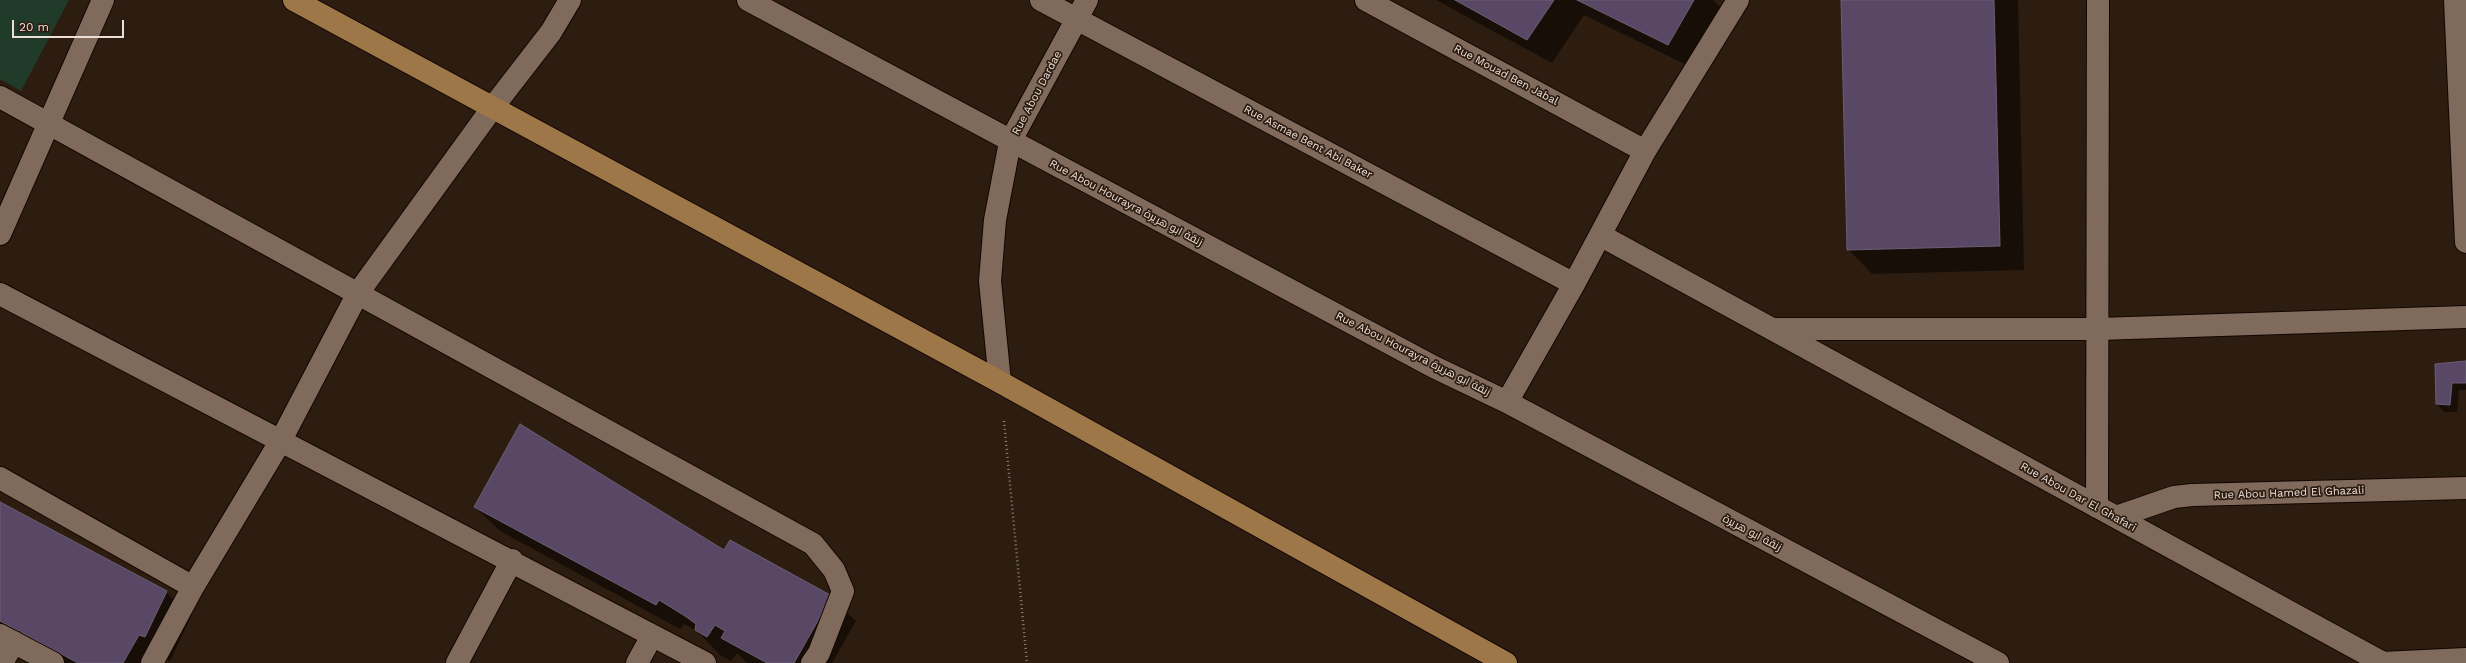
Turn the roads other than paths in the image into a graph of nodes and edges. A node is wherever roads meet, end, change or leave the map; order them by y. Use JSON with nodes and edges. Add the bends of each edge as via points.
{"nodes":[{"id":1,"x":103,"y":0,"type":"edge"},
{"id":2,"x":294,"y":0,"type":"edge"},
{"id":3,"x":570,"y":0,"type":"edge"},
{"id":4,"x":748,"y":0,"type":"edge"},
{"id":5,"x":1041,"y":0,"type":"edge"},
{"id":6,"x":1087,"y":0,"type":"edge"},
{"id":7,"x":1366,"y":0,"type":"edge"},
{"id":8,"x":1738,"y":0,"type":"edge"},
{"id":9,"x":2098,"y":0,"type":"edge"},
{"id":10,"x":2456,"y":0,"type":"edge"},
{"id":11,"x":1077,"y":20,"type":"junction"},
{"id":12,"x":2462,"y":60,"type":"edge"},
{"id":13,"x":0,"y":97,"type":"edge"},
{"id":14,"x":493,"y":107,"type":"junction"},
{"id":15,"x":48,"y":123,"type":"junction"},
{"id":16,"x":1010,"y":142,"type":"junction"},
{"id":17,"x":1645,"y":151,"type":"junction"},
{"id":18,"x":0,"y":234,"type":"edge"},
{"id":19,"x":1600,"y":235,"type":"junction"},
{"id":20,"x":2466,"y":242,"type":"edge"},
{"id":21,"x":1574,"y":284,"type":"junction"},
{"id":22,"x":358,"y":293,"type":"junction"},
{"id":23,"x":0,"y":294,"type":"edge"},
{"id":24,"x":2466,"y":317,"type":"edge"},
{"id":25,"x":1773,"y":329,"type":"junction"},
{"id":26,"x":2098,"y":329,"type":"junction"},
{"id":27,"x":1000,"y":382,"type":"junction"},
{"id":28,"x":1507,"y":402,"type":"junction"},
{"id":29,"x":280,"y":442,"type":"junction"},
{"id":30,"x":0,"y":478,"type":"edge"},
{"id":31,"x":2466,"y":488,"type":"edge"},
{"id":32,"x":2097,"y":507,"type":"junction"},
{"id":33,"x":2116,"y":517,"type":"junction"},
{"id":34,"x":512,"y":560,"type":"junction"},
{"id":35,"x":193,"y":587,"type":"junction"},
{"id":36,"x":652,"y":636,"type":"junction"},
{"id":37,"x":7,"y":639,"type":"edge"},
{"id":38,"x":2466,"y":659,"type":"edge"},
{"id":39,"x":2,"y":663,"type":"edge"},
{"id":40,"x":53,"y":663,"type":"edge"},
{"id":41,"x":152,"y":663,"type":"edge"},
{"id":42,"x":457,"y":663,"type":"edge"},
{"id":43,"x":637,"y":663,"type":"edge"},
{"id":44,"x":705,"y":663,"type":"edge"},
{"id":45,"x":812,"y":663,"type":"edge"},
{"id":46,"x":1506,"y":663,"type":"edge"},
{"id":47,"x":1998,"y":663,"type":"edge"},
{"id":48,"x":2383,"y":663,"type":"edge"}],
"edges":[{"from":1,"to":15,"type":"street"},
{"from":2,"to":14,"type":"main road"},
{"from":3,"to":14,"type":"street","via":[[552,32]]},
{"from":4,"to":16,"type":"street","name":"Rue Abou Hourayra زنقة ابو هريرة"},
{"from":5,"to":11,"type":"street","name":"Rue Asmae Bent Abi Baker"},
{"from":6,"to":11,"type":"street","name":"Rue Abou Dardae"},
{"from":7,"to":17,"type":"street","name":"Rue Mouad Ben Jabal"},
{"from":8,"to":17,"type":"street"},
{"from":9,"to":26,"type":"street"},
{"from":10,"to":12,"type":"street"},
{"from":11,"to":16,"type":"street","name":"Rue Abou Dardae"},
{"from":11,"to":21,"type":"street","name":"Rue Asmae Bent Abi Baker"},
{"from":12,"to":20,"type":"street"},
{"from":13,"to":15,"type":"street"},
{"from":14,"to":22,"type":"street"},
{"from":14,"to":27,"type":"main road"},
{"from":15,"to":18,"type":"street"},
{"from":15,"to":22,"type":"street"},
{"from":16,"to":27,"type":"street","name":"Rue Abou Dardae","via":[[995,220],[990,281]]},
{"from":16,"to":28,"type":"street","name":"Rue Abou Hourayra زنقة ابو هريرة","via":[[1434,367]]},
{"from":17,"to":19,"type":"street"},
{"from":19,"to":21,"type":"street"},
{"from":19,"to":25,"type":"street","name":"Rue Abou Dar El Ghafari"},
{"from":21,"to":28,"type":"street"},
{"from":22,"to":29,"type":"street"},
{"from":22,"to":45,"type":"street","via":[[813,544],[834,570],[842,591],[819,653]]},
{"from":23,"to":29,"type":"street"},
{"from":24,"to":26,"type":"street"},
{"from":25,"to":26,"type":"street"},
{"from":25,"to":32,"type":"street","name":"Rue Abou Dar El Ghafari"},
{"from":26,"to":32,"type":"street"},
{"from":27,"to":46,"type":"main road"},
{"from":28,"to":47,"type":"street","name":"زنقة ابو هريرة"},
{"from":29,"to":34,"type":"street"},
{"from":29,"to":35,"type":"street"},
{"from":30,"to":35,"type":"street"},
{"from":31,"to":33,"type":"street","name":"Rue Abou Hamed El Ghazali","via":[[2192,495],[2174,497]]},
{"from":32,"to":33,"type":"street","name":"Rue Abou Dar El Ghafari"},
{"from":33,"to":48,"type":"street","name":"Rue Abou Dar El Ghafari"},
{"from":34,"to":36,"type":"street"},
{"from":34,"to":42,"type":"street"},
{"from":35,"to":41,"type":"street"},
{"from":36,"to":43,"type":"street"},
{"from":36,"to":44,"type":"street"},
{"from":37,"to":39,"type":"street"},
{"from":37,"to":40,"type":"street"},
{"from":38,"to":48,"type":"street"}]}
